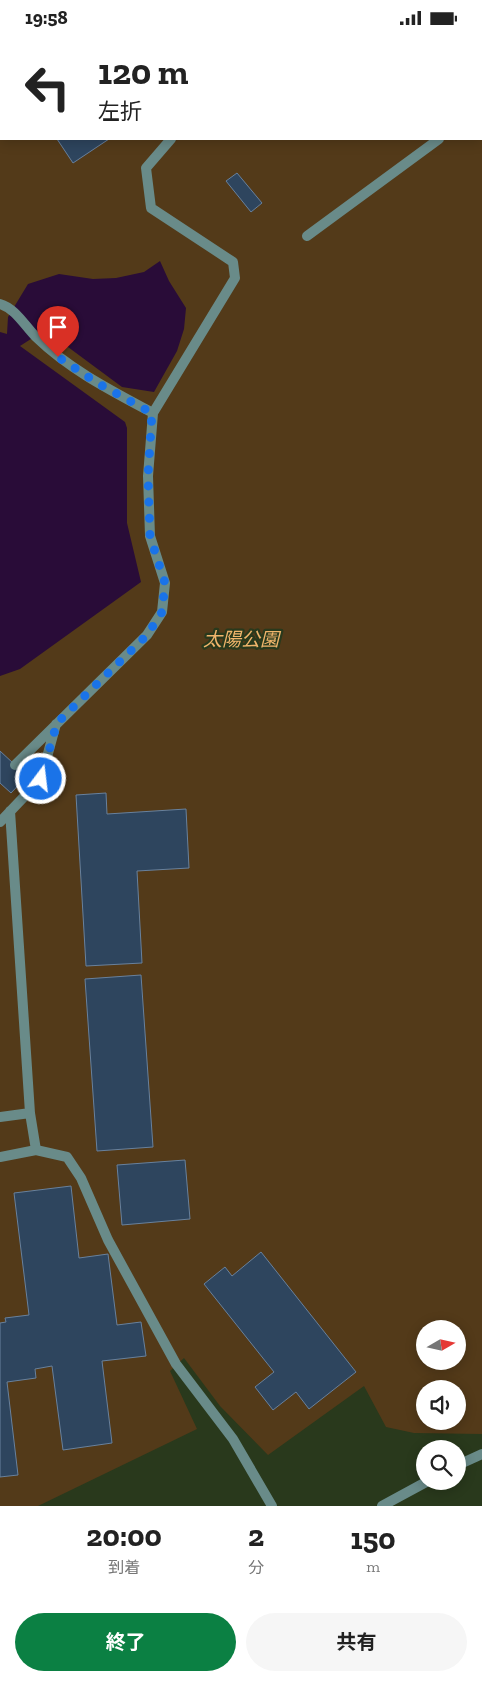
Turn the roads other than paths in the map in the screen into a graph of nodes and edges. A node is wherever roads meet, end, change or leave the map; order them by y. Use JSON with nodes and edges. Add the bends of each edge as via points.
{"nodes":[{"id":1,"x":170,"y":140,"type":"edge"},
{"id":2,"x":438,"y":140,"type":"edge"},
{"id":3,"x":307,"y":236,"type":"dead end"},
{"id":4,"x":4,"y":305,"type":"edge"},
{"id":5,"x":152,"y":413,"type":"junction"},
{"id":6,"x":57,"y":723,"type":"junction"},
{"id":7,"x":15,"y":765,"type":"dead end"},
{"id":8,"x":10,"y":811,"type":"junction"},
{"id":9,"x":0,"y":822,"type":"edge"},
{"id":10,"x":30,"y":1113,"type":"junction"},
{"id":11,"x":0,"y":1117,"type":"edge"},
{"id":12,"x":36,"y":1150,"type":"junction"},
{"id":13,"x":0,"y":1157,"type":"edge"},
{"id":14,"x":482,"y":1455,"type":"edge"},
{"id":15,"x":466,"y":1462,"type":"edge"},
{"id":16,"x":416,"y":1488,"type":"edge"},
{"id":17,"x":272,"y":1506,"type":"edge"},
{"id":18,"x":382,"y":1506,"type":"edge"}],
"edges":[{"from":1,"to":5,"type":"street","via":[[146,168],[151,208],[233,262],[235,278]]},
{"from":2,"to":3,"type":"street"},
{"from":4,"to":5,"type":"street","via":[[58,357]]},
{"from":5,"to":6,"type":"street","via":[[148,476],[150,536],[165,583],[162,612],[147,635]]},
{"from":6,"to":7,"type":"street"},
{"from":6,"to":8,"type":"street","via":[[41,779]]},
{"from":8,"to":9,"type":"street"},
{"from":8,"to":10,"type":"street"},
{"from":10,"to":11,"type":"street"},
{"from":10,"to":12,"type":"street"},
{"from":12,"to":13,"type":"street"},
{"from":12,"to":17,"type":"street","via":[[67,1157],[81,1178],[108,1240],[176,1364],[233,1439]]},
{"from":14,"to":15,"type":"street"},
{"from":16,"to":18,"type":"street"}]}
